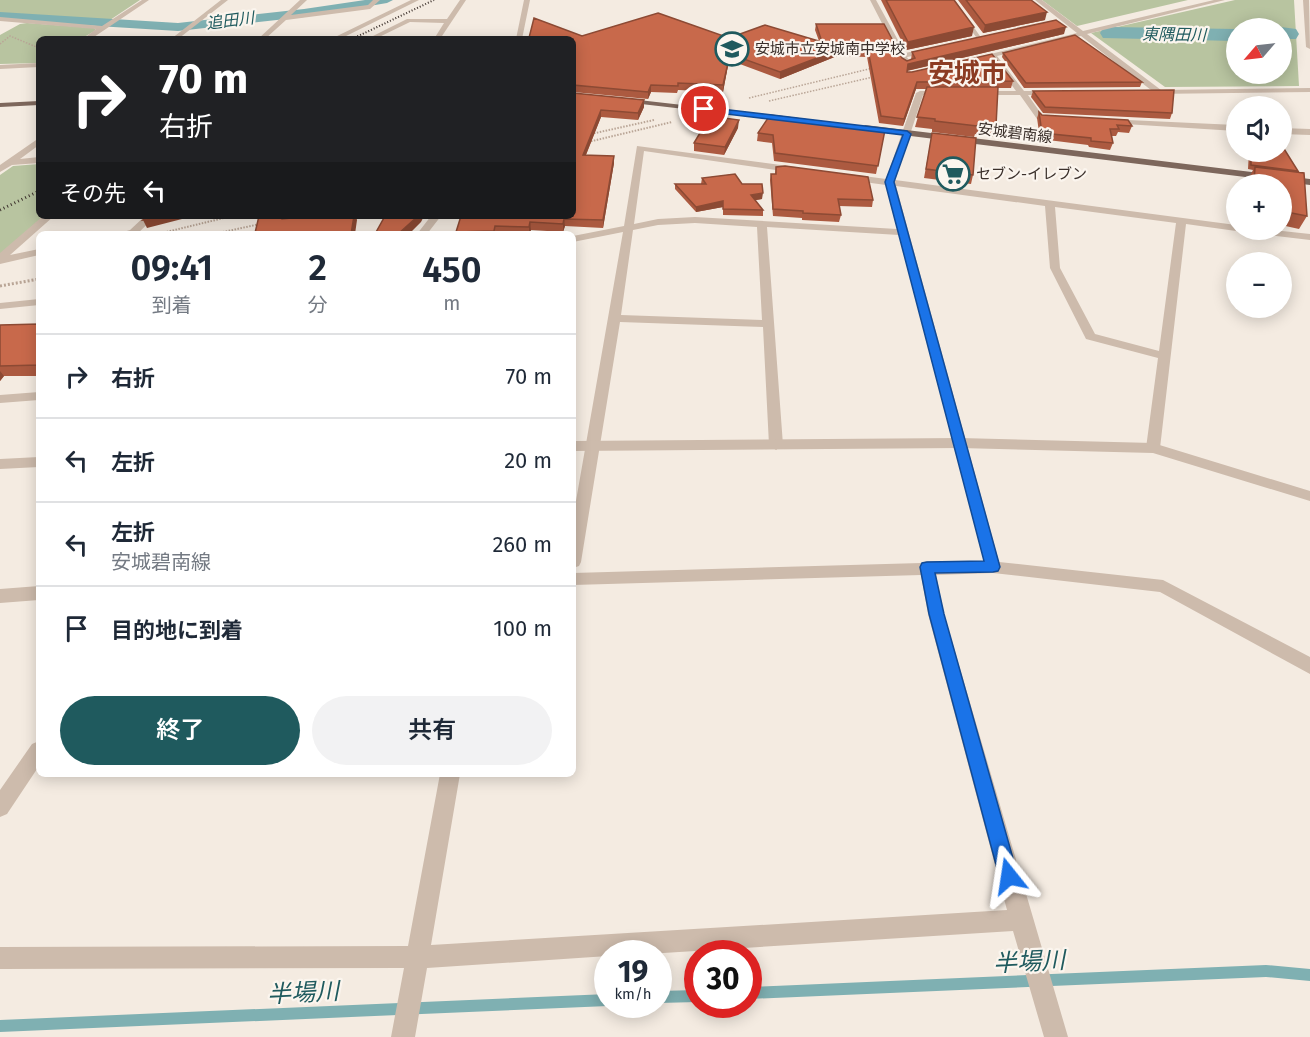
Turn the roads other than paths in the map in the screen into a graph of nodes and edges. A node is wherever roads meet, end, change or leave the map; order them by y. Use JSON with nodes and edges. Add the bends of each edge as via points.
{"nodes":[{"id":1,"x":146,"y":0,"type":"edge"},
{"id":2,"x":225,"y":0,"type":"edge"},
{"id":3,"x":304,"y":0,"type":"edge"},
{"id":4,"x":416,"y":0,"type":"edge"},
{"id":5,"x":463,"y":0,"type":"edge"},
{"id":6,"x":527,"y":0,"type":"edge"},
{"id":7,"x":873,"y":0,"type":"edge"},
{"id":8,"x":952,"y":0,"type":"edge"},
{"id":9,"x":1038,"y":0,"type":"edge"},
{"id":10,"x":1222,"y":0,"type":"edge"},
{"id":11,"x":1306,"y":0,"type":"edge"},
{"id":12,"x":374,"y":3,"type":"edge"},
{"id":13,"x":395,"y":10,"type":"junction"},
{"id":14,"x":285,"y":16,"type":"junction"},
{"id":15,"x":0,"y":19,"type":"edge"},
{"id":16,"x":1063,"y":20,"type":"junction"},
{"id":17,"x":20,"y":21,"type":"junction"},
{"id":18,"x":449,"y":21,"type":"junction"},
{"id":19,"x":1053,"y":22,"type":"edge"},
{"id":20,"x":106,"y":25,"type":"junction"},
{"id":21,"x":10,"y":27,"type":"dead end"},
{"id":22,"x":1082,"y":33,"type":"junction"},
{"id":23,"x":90,"y":36,"type":"edge"},
{"id":24,"x":178,"y":36,"type":"edge"},
{"id":25,"x":264,"y":36,"type":"edge"},
{"id":26,"x":340,"y":36,"type":"edge"},
{"id":27,"x":376,"y":36,"type":"edge"},
{"id":28,"x":439,"y":36,"type":"edge"},
{"id":29,"x":520,"y":36,"type":"edge"},
{"id":30,"x":991,"y":36,"type":"edge"},
{"id":31,"x":1310,"y":36,"type":"edge"},
{"id":32,"x":980,"y":39,"type":"junction"},
{"id":33,"x":958,"y":44,"type":"edge"},
{"id":34,"x":1310,"y":47,"type":"edge"},
{"id":35,"x":936,"y":49,"type":"edge"},
{"id":36,"x":993,"y":55,"type":"junction"},
{"id":37,"x":903,"y":56,"type":"junction"},
{"id":38,"x":968,"y":61,"type":"edge"},
{"id":39,"x":36,"y":65,"type":"edge"},
{"id":40,"x":0,"y":67,"type":"edge"},
{"id":41,"x":910,"y":75,"type":"edge"},
{"id":42,"x":915,"y":84,"type":"edge"},
{"id":43,"x":1310,"y":90,"type":"edge"},
{"id":44,"x":1148,"y":92,"type":"edge"},
{"id":45,"x":1159,"y":92,"type":"junction"},
{"id":46,"x":920,"y":93,"type":"junction"},
{"id":47,"x":954,"y":93,"type":"edge"},
{"id":48,"x":966,"y":93,"type":"edge"},
{"id":49,"x":1023,"y":93,"type":"junction"},
{"id":50,"x":1057,"y":93,"type":"edge"},
{"id":51,"x":618,"y":100,"type":"edge"},
{"id":52,"x":36,"y":103,"type":"edge"},
{"id":53,"x":0,"y":105,"type":"edge"},
{"id":54,"x":1063,"y":118,"type":"edge"},
{"id":55,"x":794,"y":120,"type":"edge"},
{"id":56,"x":1098,"y":120,"type":"edge"},
{"id":57,"x":850,"y":127,"type":"edge"},
{"id":58,"x":1226,"y":127,"type":"edge"},
{"id":59,"x":1292,"y":131,"type":"edge"},
{"id":60,"x":1310,"y":132,"type":"edge"},
{"id":61,"x":907,"y":134,"type":"junction"},
{"id":62,"x":36,"y":143,"type":"edge"},
{"id":63,"x":36,"y":160,"type":"edge"},
{"id":64,"x":0,"y":162,"type":"edge"},
{"id":65,"x":11,"y":162,"type":"junction"},
{"id":66,"x":0,"y":169,"type":"edge"},
{"id":67,"x":810,"y":171,"type":"edge"},
{"id":68,"x":844,"y":176,"type":"edge"},
{"id":69,"x":890,"y":182,"type":"junction"},
{"id":70,"x":1310,"y":182,"type":"edge"},
{"id":71,"x":1050,"y":204,"type":"junction"},
{"id":72,"x":46,"y":219,"type":"edge"},
{"id":73,"x":148,"y":219,"type":"edge"},
{"id":74,"x":434,"y":219,"type":"edge"},
{"id":75,"x":1181,"y":221,"type":"junction"},
{"id":76,"x":762,"y":223,"type":"junction"},
{"id":77,"x":1226,"y":227,"type":"edge"},
{"id":78,"x":629,"y":229,"type":"junction"},
{"id":79,"x":134,"y":231,"type":"edge"},
{"id":80,"x":424,"y":231,"type":"edge"},
{"id":81,"x":903,"y":232,"type":"junction"},
{"id":82,"x":1292,"y":235,"type":"edge"},
{"id":83,"x":1310,"y":237,"type":"edge"},
{"id":84,"x":576,"y":238,"type":"edge"},
{"id":85,"x":36,"y":253,"type":"edge"},
{"id":86,"x":0,"y":260,"type":"edge"},
{"id":87,"x":36,"y":302,"type":"edge"},
{"id":88,"x":0,"y":306,"type":"edge"},
{"id":89,"x":615,"y":318,"type":"junction"},
{"id":90,"x":770,"y":324,"type":"junction"},
{"id":91,"x":1164,"y":356,"type":"junction"},
{"id":92,"x":36,"y":396,"type":"edge"},
{"id":93,"x":0,"y":399,"type":"edge"},
{"id":94,"x":960,"y":443,"type":"junction"},
{"id":95,"x":776,"y":445,"type":"junction"},
{"id":96,"x":576,"y":446,"type":"edge"},
{"id":97,"x":594,"y":446,"type":"junction"},
{"id":98,"x":1153,"y":448,"type":"junction"},
{"id":99,"x":36,"y":462,"type":"edge"},
{"id":100,"x":0,"y":464,"type":"edge"},
{"id":101,"x":1310,"y":496,"type":"edge"},
{"id":102,"x":576,"y":545,"type":"edge"},
{"id":103,"x":927,"y":567,"type":"junction"},
{"id":104,"x":993,"y":567,"type":"junction"},
{"id":105,"x":576,"y":579,"type":"edge"},
{"id":106,"x":36,"y":593,"type":"edge"},
{"id":107,"x":0,"y":596,"type":"edge"},
{"id":108,"x":1310,"y":666,"type":"edge"},
{"id":109,"x":36,"y":754,"type":"edge"},
{"id":110,"x":449,"y":777,"type":"edge"},
{"id":111,"x":0,"y":807,"type":"edge"},
{"id":112,"x":1021,"y":920,"type":"junction"},
{"id":113,"x":417,"y":957,"type":"junction"},
{"id":114,"x":0,"y":958,"type":"edge"},
{"id":115,"x":403,"y":1037,"type":"edge"},
{"id":116,"x":1056,"y":1037,"type":"edge"}],
"edges":[{"from":1,"to":20,"type":"street"},
{"from":2,"to":24,"type":"street"},
{"from":3,"to":14,"type":"street"},
{"from":4,"to":13,"type":"street"},
{"from":5,"to":18,"type":"street"},
{"from":6,"to":29,"type":"street"},
{"from":7,"to":37,"type":"street"},
{"from":8,"to":32,"type":"street"},
{"from":9,"to":16,"type":"street"},
{"from":10,"to":22,"type":"street"},
{"from":11,"to":31,"type":"street"},
{"from":12,"to":13,"type":"street"},
{"from":12,"to":14,"type":"street"},
{"from":13,"to":26,"type":"street"},
{"from":14,"to":25,"type":"street"},
{"from":15,"to":17,"type":"street"},
{"from":16,"to":19,"type":"street"},
{"from":16,"to":22,"type":"street"},
{"from":17,"to":20,"type":"street"},
{"from":17,"to":21,"type":"street"},
{"from":18,"to":27,"type":"street","via":[[409,20]]},
{"from":18,"to":28,"type":"street"},
{"from":20,"to":23,"type":"street"},
{"from":22,"to":36,"type":"street"},
{"from":22,"to":45,"type":"street"},
{"from":30,"to":32,"type":"street"},
{"from":31,"to":34,"type":"street"},
{"from":32,"to":33,"type":"street"},
{"from":35,"to":37,"type":"street"},
{"from":36,"to":38,"type":"street"},
{"from":36,"to":49,"type":"street"},
{"from":37,"to":41,"type":"street"},
{"from":39,"to":40,"type":"street"},
{"from":42,"to":46,"type":"street"},
{"from":43,"to":45,"type":"street"},
{"from":44,"to":45,"type":"street"},
{"from":46,"to":47,"type":"street"},
{"from":46,"to":61,"type":"street"},
{"from":48,"to":49,"type":"street"},
{"from":49,"to":50,"type":"street"},
{"from":49,"to":54,"type":"street","via":[[1040,117]]},
{"from":51,"to":55,"type":"main road"},
{"from":52,"to":53,"type":"main road"},
{"from":56,"to":58,"type":"street"},
{"from":57,"to":61,"type":"main road","name":"安城碧南線"},
{"from":59,"to":60,"type":"street"},
{"from":61,"to":69,"type":"street"},
{"from":61,"to":70,"type":"main road","name":"安城碧南線"},
{"from":62,"to":65,"type":"street"},
{"from":63,"to":65,"type":"street"},
{"from":64,"to":65,"type":"street"},
{"from":65,"to":66,"type":"street"},
{"from":67,"to":78,"type":"street","via":[[640,148]]},
{"from":68,"to":69,"type":"street"},
{"from":69,"to":71,"type":"street"},
{"from":69,"to":81,"type":"street"},
{"from":71,"to":75,"type":"street"},
{"from":71,"to":91,"type":"street","via":[[1055,268],[1090,336]]},
{"from":72,"to":86,"type":"street"},
{"from":73,"to":79,"type":"street"},
{"from":74,"to":80,"type":"street"},
{"from":75,"to":77,"type":"street"},
{"from":75,"to":91,"type":"street"},
{"from":76,"to":78,"type":"street","via":[[695,220],[658,222]]},
{"from":76,"to":81,"type":"street"},
{"from":76,"to":90,"type":"street"},
{"from":78,"to":84,"type":"street"},
{"from":78,"to":89,"type":"street"},
{"from":81,"to":94,"type":"street"},
{"from":82,"to":83,"type":"street"},
{"from":85,"to":86,"type":"street"},
{"from":87,"to":88,"type":"street"},
{"from":89,"to":90,"type":"street"},
{"from":89,"to":97,"type":"street"},
{"from":90,"to":95,"type":"street"},
{"from":91,"to":98,"type":"street"},
{"from":92,"to":93,"type":"street"},
{"from":94,"to":95,"type":"street"},
{"from":94,"to":98,"type":"street"},
{"from":94,"to":104,"type":"street"},
{"from":95,"to":97,"type":"street"},
{"from":96,"to":97,"type":"street"},
{"from":97,"to":102,"type":"street"},
{"from":98,"to":101,"type":"street"},
{"from":99,"to":100,"type":"street"},
{"from":103,"to":104,"type":"street"},
{"from":103,"to":105,"type":"street"},
{"from":103,"to":112,"type":"street","via":[[939,625]]},
{"from":104,"to":108,"type":"street","via":[[1163,586]]},
{"from":106,"to":107,"type":"street"},
{"from":109,"to":111,"type":"street"},
{"from":110,"to":113,"type":"street"},
{"from":112,"to":113,"type":"street"},
{"from":112,"to":116,"type":"street"},
{"from":113,"to":114,"type":"street"},
{"from":113,"to":115,"type":"street"}]}
